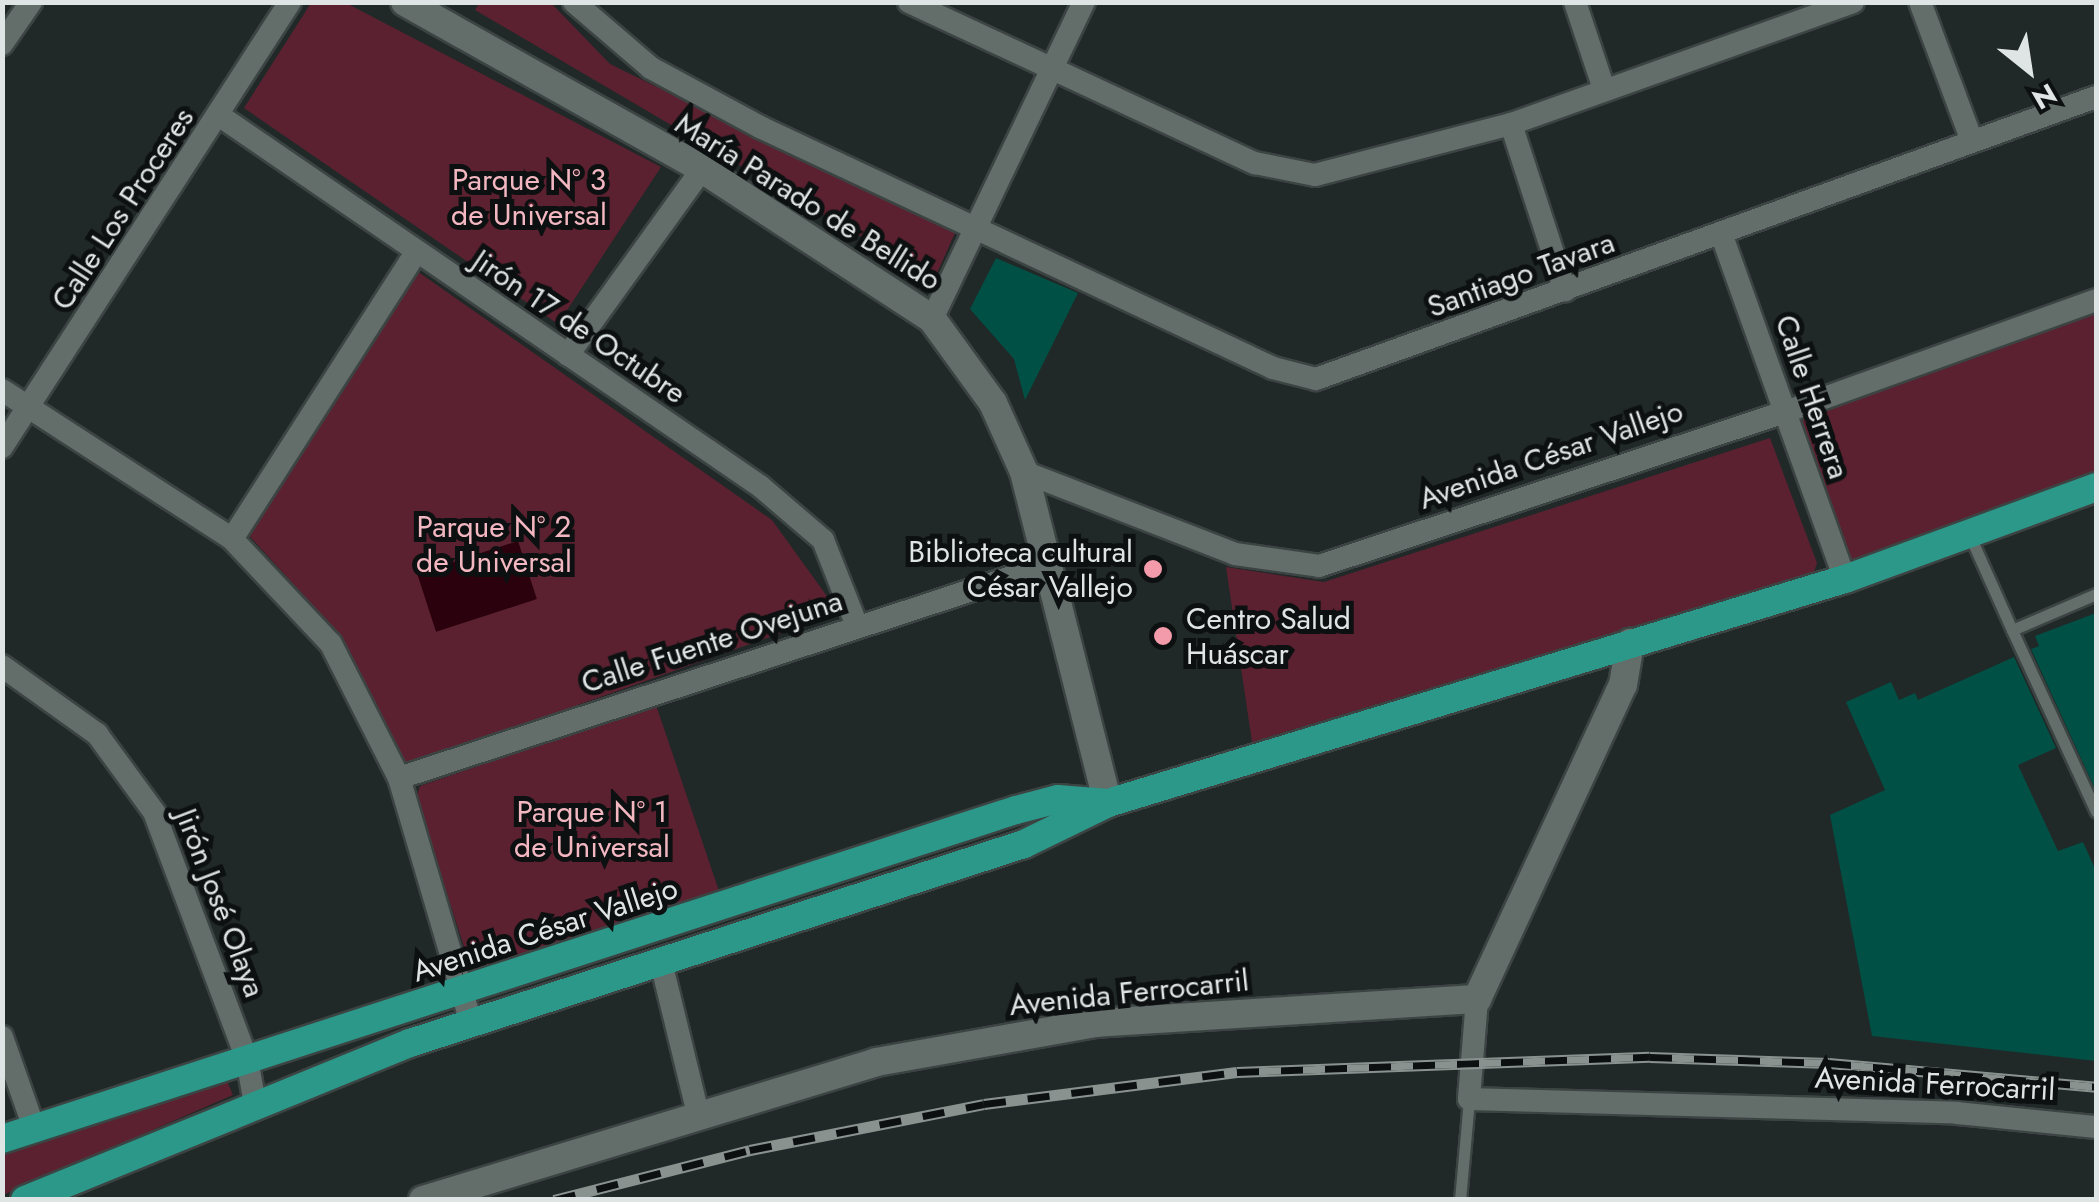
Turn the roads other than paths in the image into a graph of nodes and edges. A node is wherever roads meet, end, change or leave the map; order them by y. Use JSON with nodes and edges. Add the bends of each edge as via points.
{"nodes":[{"id":1,"x":31,"y":2,"type":"edge"},
{"id":2,"x":290,"y":2,"type":"edge"},
{"id":3,"x":405,"y":2,"type":"edge"},
{"id":4,"x":574,"y":2,"type":"edge"},
{"id":5,"x":909,"y":2,"type":"edge"},
{"id":6,"x":1084,"y":2,"type":"edge"},
{"id":7,"x":1575,"y":2,"type":"edge"},
{"id":8,"x":1853,"y":2,"type":"edge"},
{"id":9,"x":1920,"y":2,"type":"edge"},
{"id":10,"x":440,"y":11,"type":"edge"},
{"id":11,"x":2,"y":44,"type":"edge"},
{"id":12,"x":1052,"y":71,"type":"junction"},
{"id":13,"x":1604,"y":89,"type":"junction"},
{"id":14,"x":2096,"y":97,"type":"edge"},
{"id":15,"x":220,"y":116,"type":"junction"},
{"id":16,"x":1511,"y":124,"type":"junction"},
{"id":17,"x":1972,"y":141,"type":"junction"},
{"id":18,"x":702,"y":169,"type":"junction"},
{"id":19,"x":976,"y":224,"type":"junction"},
{"id":20,"x":1722,"y":236,"type":"junction"},
{"id":21,"x":415,"y":254,"type":"junction"},
{"id":22,"x":1565,"y":290,"type":"junction"},
{"id":23,"x":2096,"y":300,"type":"edge"},
{"id":24,"x":932,"y":319,"type":"junction"},
{"id":25,"x":568,"y":355,"type":"junction"},
{"id":26,"x":2,"y":390,"type":"edge"},
{"id":27,"x":30,"y":407,"type":"junction"},
{"id":28,"x":1788,"y":411,"type":"junction"},
{"id":29,"x":2,"y":447,"type":"edge"},
{"id":30,"x":1024,"y":472,"type":"junction"},
{"id":31,"x":2096,"y":488,"type":"edge"},
{"id":32,"x":1969,"y":534,"type":"junction"},
{"id":33,"x":232,"y":538,"type":"junction"},
{"id":34,"x":1045,"y":566,"type":"junction"},
{"id":35,"x":1845,"y":579,"type":"junction"},
{"id":36,"x":2096,"y":594,"type":"edge"},
{"id":37,"x":858,"y":626,"type":"junction"},
{"id":38,"x":2012,"y":630,"type":"junction"},
{"id":39,"x":1630,"y":643,"type":"junction"},
{"id":40,"x":2,"y":666,"type":"edge"},
{"id":41,"x":399,"y":778,"type":"junction"},
{"id":42,"x":1108,"y":803,"type":"junction"},
{"id":43,"x":2096,"y":812,"type":"edge"},
{"id":44,"x":661,"y":962,"type":"junction"},
{"id":45,"x":464,"y":989,"type":"junction"},
{"id":46,"x":1476,"y":999,"type":"junction"},
{"id":47,"x":471,"y":1023,"type":"junction"},
{"id":48,"x":2,"y":1037,"type":"edge"},
{"id":49,"x":248,"y":1059,"type":"junction"},
{"id":50,"x":1470,"y":1099,"type":"junction"},
{"id":51,"x":255,"y":1104,"type":"junction"},
{"id":52,"x":698,"y":1114,"type":"junction"},
{"id":53,"x":2096,"y":1127,"type":"edge"},
{"id":54,"x":34,"y":1128,"type":"junction"},
{"id":55,"x":2,"y":1138,"type":"edge"},
{"id":56,"x":25,"y":1200,"type":"edge"},
{"id":57,"x":423,"y":1200,"type":"edge"},
{"id":58,"x":1460,"y":1200,"type":"edge"}],
"edges":[{"from":1,"to":11,"type":"street"},
{"from":2,"to":15,"type":"street","name":"Calle Los Proceres"},
{"from":3,"to":10,"type":"street","name":"María Parado de Bellido"},
{"from":4,"to":19,"type":"street","name":"Santiago Tavara","via":[[651,68]]},
{"from":5,"to":12,"type":"street"},
{"from":6,"to":12,"type":"street"},
{"from":7,"to":13,"type":"street"},
{"from":8,"to":13,"type":"street"},
{"from":9,"to":17,"type":"street"},
{"from":10,"to":18,"type":"street","name":"María Parado de Bellido"},
{"from":12,"to":16,"type":"street","via":[[1294,174],[1341,173]]},
{"from":12,"to":19,"type":"street"},
{"from":13,"to":16,"type":"street"},
{"from":14,"to":17,"type":"street","name":"Santiago Tavara"},
{"from":15,"to":21,"type":"street","name":"Jirón 17 de Octubre"},
{"from":15,"to":27,"type":"street","name":"Calle Los Proceres"},
{"from":16,"to":22,"type":"street"},
{"from":17,"to":20,"type":"street","name":"Santiago Tavara"},
{"from":18,"to":24,"type":"street","name":"María Parado de Bellido"},
{"from":18,"to":25,"type":"street"},
{"from":19,"to":22,"type":"street","name":"Santiago Tavara","via":[[1273,368],[1316,379]]},
{"from":19,"to":24,"type":"street"},
{"from":20,"to":22,"type":"street","name":"Santiago Tavara"},
{"from":20,"to":28,"type":"street","name":"Calle Herrera"},
{"from":21,"to":25,"type":"street","name":"Jirón 17 de Octubre"},
{"from":21,"to":33,"type":"street"},
{"from":23,"to":28,"type":"street","name":"Avenida César Vallejo"},
{"from":24,"to":30,"type":"street","name":"María Parado de Bellido","via":[[993,403]]},
{"from":25,"to":37,"type":"street","name":"Jirón 17 de Octubre","via":[[760,486],[823,540]]},
{"from":26,"to":27,"type":"street"},
{"from":27,"to":29,"type":"street","name":"Calle Los Proceres"},
{"from":27,"to":33,"type":"street"},
{"from":28,"to":30,"type":"street","name":"Avenida César Vallejo","via":[[1320,566],[1235,554]]},
{"from":28,"to":35,"type":"street","name":"Calle Herrera"},
{"from":30,"to":34,"type":"street","name":"María Parado de Bellido"},
{"from":31,"to":32,"type":"main road","name":"Avenida César Vallejo"},
{"from":32,"to":35,"type":"main road","name":"Avenida César Vallejo"},
{"from":32,"to":38,"type":"lane"},
{"from":33,"to":41,"type":"street","via":[[331,644]]},
{"from":34,"to":37,"type":"street","name":"Calle Fuente Ovejuna"},
{"from":34,"to":42,"type":"street","name":"María Parado de Bellido"},
{"from":35,"to":39,"type":"main road","name":"Avenida César Vallejo"},
{"from":36,"to":38,"type":"lane"},
{"from":37,"to":41,"type":"street","name":"Calle Fuente Ovejuna"},
{"from":38,"to":43,"type":"lane"},
{"from":39,"to":42,"type":"main road","name":"Avenida César Vallejo"},
{"from":39,"to":46,"type":"street","via":[[1624,685]]},
{"from":40,"to":49,"type":"street","name":"Jirón José Olaya","via":[[96,734],[154,812]]},
{"from":41,"to":45,"type":"street"},
{"from":42,"to":44,"type":"main road","name":"Avenida César Vallejo","via":[[1024,844]]},
{"from":42,"to":45,"type":"main road","name":"Avenida César Vallejo","via":[[1058,799],[1016,810]]},
{"from":44,"to":47,"type":"main road","name":"Avenida César Vallejo"},
{"from":44,"to":52,"type":"street"},
{"from":45,"to":47,"type":"street"},
{"from":45,"to":49,"type":"main road","name":"Avenida César Vallejo"},
{"from":46,"to":50,"type":"street"},
{"from":46,"to":52,"type":"street","name":"Avenida Ferrocarril","via":[[1095,1023],[876,1062]]},
{"from":47,"to":51,"type":"main road","name":"Avenida César Vallejo"},
{"from":48,"to":54,"type":"street"},
{"from":49,"to":51,"type":"street","name":"Jirón José Olaya"},
{"from":49,"to":54,"type":"main road","name":"Avenida César Vallejo"},
{"from":50,"to":53,"type":"street","name":"Avenida Ferrocarril","via":[[1958,1114]]},
{"from":50,"to":58,"type":"lane"},
{"from":51,"to":56,"type":"main road","name":"Avenida César Vallejo"},
{"from":52,"to":57,"type":"street","name":"Avenida Ferrocarril"},
{"from":54,"to":55,"type":"main road","name":"Avenida César Vallejo"}]}
